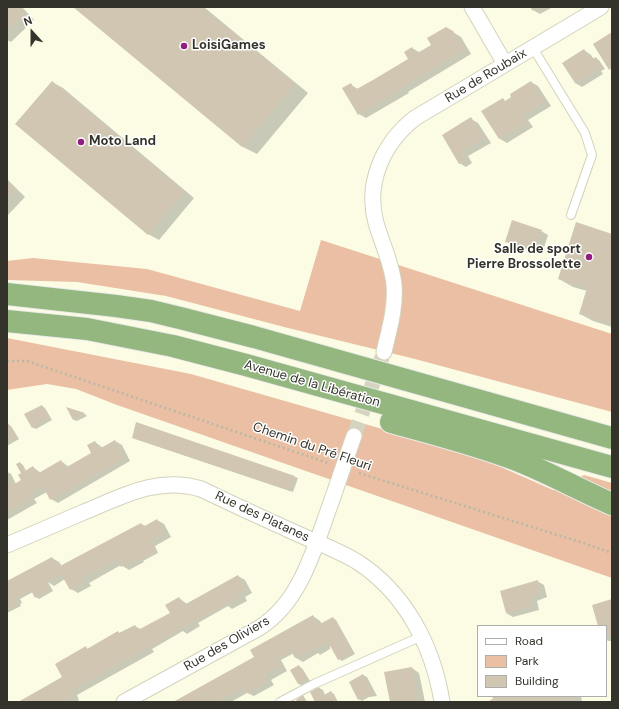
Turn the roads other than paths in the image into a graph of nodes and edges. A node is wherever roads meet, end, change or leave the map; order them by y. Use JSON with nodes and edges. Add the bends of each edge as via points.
{"nodes":[{"id":1,"x":472,"y":7,"type":"edge"},
{"id":2,"x":601,"y":7,"type":"edge"},
{"id":3,"x":533,"y":48,"type":"junction"},
{"id":4,"x":506,"y":64,"type":"junction"},
{"id":5,"x":571,"y":215,"type":"dead end"},
{"id":6,"x":7,"y":294,"type":"edge"},
{"id":7,"x":7,"y":321,"type":"edge"},
{"id":8,"x":35,"y":323,"type":"junction"},
{"id":9,"x":384,"y":352,"type":"tunnel mouth"},
{"id":10,"x":354,"y":436,"type":"tunnel mouth"},
{"id":11,"x":612,"y":438,"type":"edge"},
{"id":12,"x":612,"y":467,"type":"edge"},
{"id":13,"x":612,"y":504,"type":"edge"},
{"id":14,"x":318,"y":543,"type":"junction"},
{"id":15,"x":7,"y":545,"type":"edge"},
{"id":16,"x":422,"y":636,"type":"junction"},
{"id":17,"x":124,"y":702,"type":"edge"},
{"id":18,"x":280,"y":702,"type":"edge"},
{"id":19,"x":442,"y":702,"type":"edge"}],
"edges":[{"from":1,"to":4,"type":"street"},
{"from":2,"to":3,"type":"street","name":"Rue de Roubaix"},
{"from":3,"to":4,"type":"street","name":"Rue de Roubaix"},
{"from":3,"to":5,"type":"lane","via":[[585,133],[592,155]]},
{"from":4,"to":9,"type":"street","name":"Rue de Roubaix","via":[[415,118],[392,140],[382,156],[373,188],[374,211],[395,294]]},
{"from":6,"to":11,"type":"highway","via":[[109,305],[184,319]]},
{"from":7,"to":8,"type":"highway","name":"Avenue de la Libération"},
{"from":8,"to":12,"type":"highway","name":"Avenue de la Libération","via":[[120,335],[202,353]]},
{"from":8,"to":13,"type":"highway","via":[[475,445],[540,470]]},
{"from":10,"to":14,"type":"street","name":"Rue des Oliviers"},
{"from":14,"to":15,"type":"street","name":"Rue des Platanes","via":[[201,489],[171,484],[129,493]]},
{"from":14,"to":16,"type":"street","name":"Rue des Platanes","via":[[357,562],[380,581],[399,600]]},
{"from":14,"to":17,"type":"street","name":"Rue des Oliviers","via":[[304,574],[287,602],[269,622]]},
{"from":16,"to":18,"type":"lane"},
{"from":16,"to":19,"type":"street","name":"Rue des Platanes","via":[[432,658]]}]}
